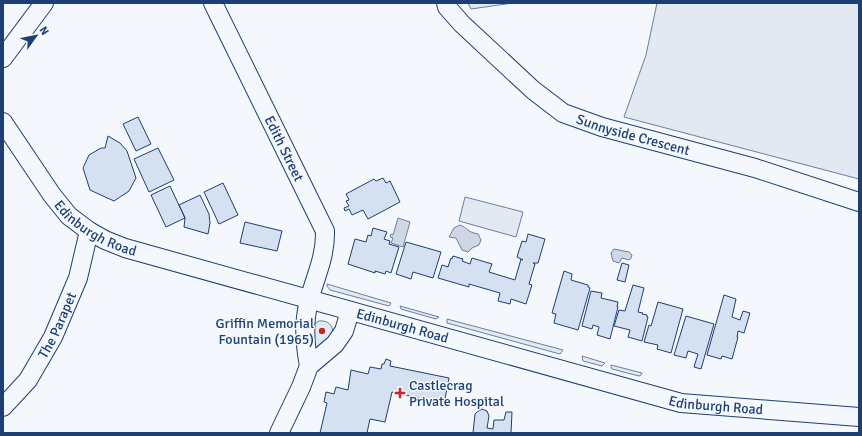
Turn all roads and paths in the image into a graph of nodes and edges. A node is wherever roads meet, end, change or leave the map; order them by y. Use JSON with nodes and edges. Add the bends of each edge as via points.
{"nodes":[{"id":1,"x":44,"y":3,"type":"edge"},
{"id":2,"x":212,"y":3,"type":"edge"},
{"id":3,"x":446,"y":3,"type":"edge"},
{"id":4,"x":3,"y":58,"type":"edge"},
{"id":5,"x":3,"y":122,"type":"edge"},
{"id":6,"x":859,"y":202,"type":"edge"},
{"id":7,"x":89,"y":231,"type":"junction"},
{"id":8,"x":310,"y":299,"type":"junction"},
{"id":9,"x":350,"y":311,"type":"junction"},
{"id":10,"x":309,"y":366,"type":"junction"},
{"id":11,"x":3,"y":407,"type":"edge"},
{"id":12,"x":859,"y":417,"type":"edge"},
{"id":13,"x":279,"y":433,"type":"edge"}],
"edges":[{"from":1,"to":4,"type":"street"},
{"from":2,"to":8,"type":"street","name":"Edith Street","via":[[325,231],[324,252]]},
{"from":3,"to":6,"type":"street","name":"Sunnyside Crescent","via":[[462,24],[533,90],[564,113],[602,127],[755,168]]},
{"from":5,"to":7,"type":"street","name":"Edinburgh Road","via":[[60,206]]},
{"from":7,"to":8,"type":"street","name":"Edinburgh Road","via":[[125,248]]},
{"from":7,"to":11,"type":"street","name":"The Parapet","via":[[78,278],[53,337],[28,380]]},
{"from":8,"to":9,"type":"street","name":"Edinburgh Road"},
{"from":8,"to":10,"type":"street","name":"Edith Street","via":[[304,339]]},
{"from":9,"to":10,"type":"street","via":[[344,331],[335,344]]},
{"from":9,"to":12,"type":"street","name":"Edinburgh Road","via":[[681,403]]},
{"from":10,"to":13,"type":"street"}]}
